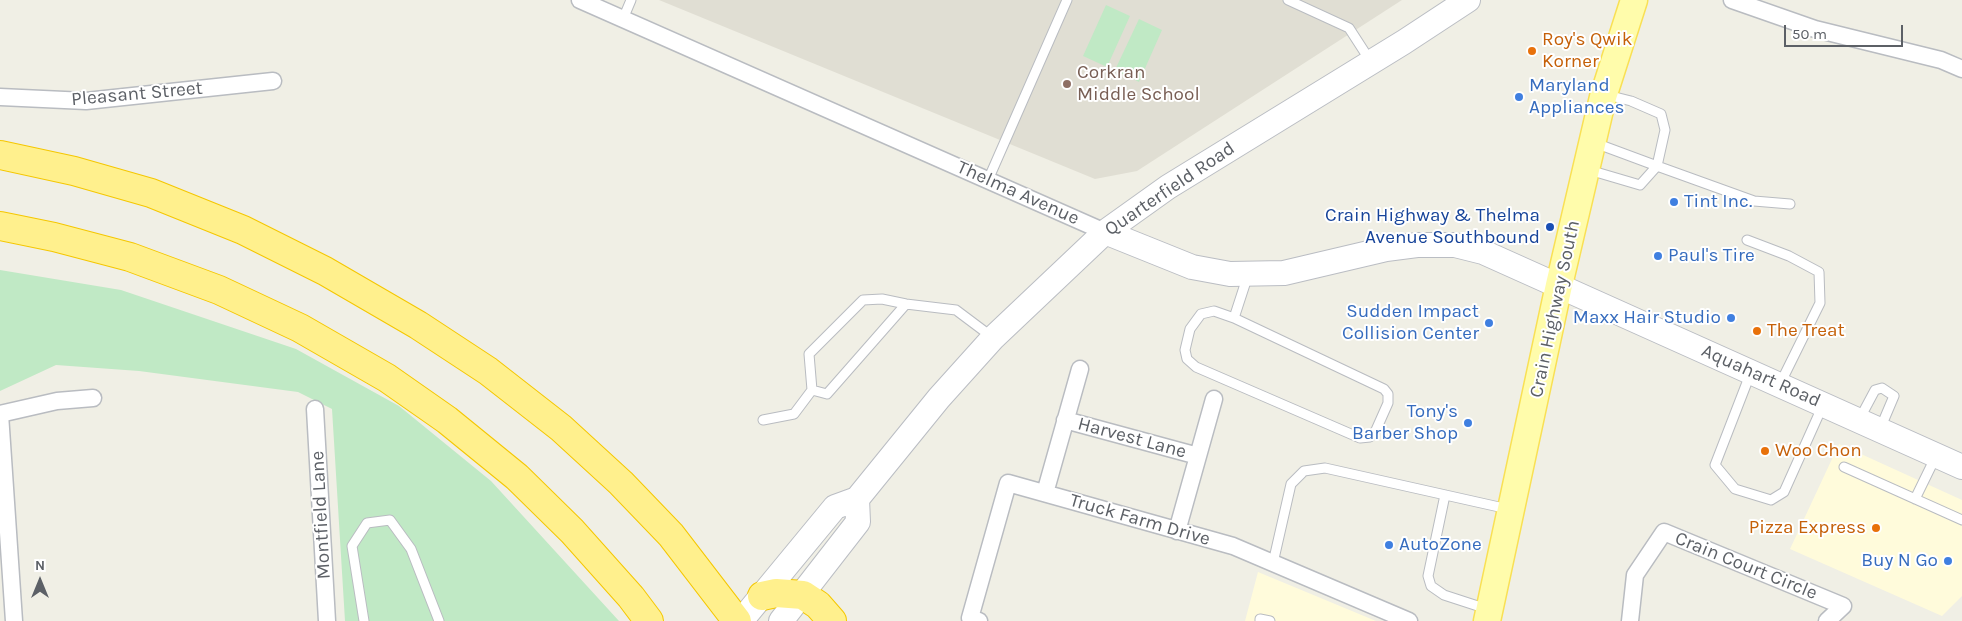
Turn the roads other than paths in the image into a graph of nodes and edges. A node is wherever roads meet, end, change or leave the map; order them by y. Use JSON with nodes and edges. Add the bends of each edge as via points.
{"nodes":[{"id":1,"x":580,"y":0,"type":"edge"},
{"id":2,"x":631,"y":0,"type":"edge"},
{"id":3,"x":1067,"y":0,"type":"edge"},
{"id":4,"x":1288,"y":0,"type":"edge"},
{"id":5,"x":1468,"y":0,"type":"edge"},
{"id":6,"x":1634,"y":0,"type":"edge"},
{"id":7,"x":1732,"y":0,"type":"edge"},
{"id":8,"x":623,"y":19,"type":"junction"},
{"id":9,"x":1371,"y":62,"type":"junction"},
{"id":10,"x":1962,"y":69,"type":"edge"},
{"id":11,"x":274,"y":81,"type":"dead end"},
{"id":12,"x":1604,"y":94,"type":"junction"},
{"id":13,"x":0,"y":97,"type":"edge"},
{"id":14,"x":1593,"y":142,"type":"junction"},
{"id":15,"x":0,"y":154,"type":"edge"},
{"id":16,"x":1657,"y":166,"type":"junction"},
{"id":17,"x":1586,"y":169,"type":"junction"},
{"id":18,"x":988,"y":180,"type":"junction"},
{"id":19,"x":1790,"y":204,"type":"dead end"},
{"id":20,"x":0,"y":226,"type":"edge"},
{"id":21,"x":1105,"y":232,"type":"junction"},
{"id":22,"x":1747,"y":240,"type":"dead end"},
{"id":23,"x":0,"y":241,"type":"edge"},
{"id":24,"x":1248,"y":275,"type":"junction"},
{"id":25,"x":1559,"y":285,"type":"junction"},
{"id":26,"x":219,"y":290,"type":"junction"},
{"id":27,"x":906,"y":304,"type":"junction"},
{"id":28,"x":1234,"y":318,"type":"junction"},
{"id":29,"x":993,"y":338,"type":"junction"},
{"id":30,"x":1080,"y":369,"type":"dead end"},
{"id":31,"x":1751,"y":372,"type":"junction"},
{"id":32,"x":1780,"y":384,"type":"junction"},
{"id":33,"x":812,"y":390,"type":"junction"},
{"id":34,"x":93,"y":398,"type":"dead end"},
{"id":35,"x":1214,"y":399,"type":"dead end"},
{"id":36,"x":1823,"y":404,"type":"junction"},
{"id":37,"x":315,"y":409,"type":"dead end"},
{"id":38,"x":0,"y":414,"type":"edge"},
{"id":39,"x":763,"y":420,"type":"dead end"},
{"id":40,"x":1065,"y":420,"type":"junction"},
{"id":41,"x":1936,"y":455,"type":"junction"},
{"id":42,"x":1198,"y":456,"type":"junction"},
{"id":43,"x":1844,"y":467,"type":"dead end"},
{"id":44,"x":1962,"y":467,"type":"edge"},
{"id":45,"x":1045,"y":493,"type":"junction"},
{"id":46,"x":1445,"y":495,"type":"junction"},
{"id":47,"x":857,"y":499,"type":"junction"},
{"id":48,"x":1915,"y":499,"type":"junction"},
{"id":49,"x":1511,"y":510,"type":"junction"},
{"id":50,"x":1962,"y":520,"type":"edge"},
{"id":51,"x":1177,"y":531,"type":"junction"},
{"id":52,"x":1273,"y":563,"type":"junction"},
{"id":53,"x":803,"y":595,"type":"junction"},
{"id":54,"x":762,"y":596,"type":"junction"},
{"id":55,"x":1488,"y":615,"type":"edge"},
{"id":56,"x":1384,"y":616,"type":"edge"},
{"id":57,"x":736,"y":617,"type":"edge"},
{"id":58,"x":14,"y":621,"type":"edge"},
{"id":59,"x":327,"y":621,"type":"edge"},
{"id":60,"x":364,"y":621,"type":"edge"},
{"id":61,"x":439,"y":621,"type":"edge"},
{"id":62,"x":649,"y":621,"type":"edge"},
{"id":63,"x":781,"y":621,"type":"edge"},
{"id":64,"x":832,"y":621,"type":"edge"},
{"id":65,"x":979,"y":621,"type":"edge"},
{"id":66,"x":1260,"y":621,"type":"edge"},
{"id":67,"x":1270,"y":621,"type":"edge"},
{"id":68,"x":1409,"y":621,"type":"edge"},
{"id":69,"x":1630,"y":621,"type":"edge"},
{"id":70,"x":1827,"y":621,"type":"edge"}],
"edges":[{"from":1,"to":8,"type":"street","name":"Thelma Avenue"},
{"from":2,"to":8,"type":"lane"},
{"from":3,"to":18,"type":"lane"},
{"from":4,"to":9,"type":"lane","via":[[1349,28]]},
{"from":5,"to":9,"type":"main road","name":"Quarterfield Road"},
{"from":6,"to":12,"type":"main road","name":"Crain Highway South"},
{"from":7,"to":10,"type":"street","via":[[1816,28],[1941,60]]},
{"from":8,"to":18,"type":"street","name":"Thelma Avenue"},
{"from":9,"to":21,"type":"main road","name":"Quarterfield Road","via":[[1168,187]]},
{"from":11,"to":13,"type":"street","name":"Pleasant Street","via":[[86,101]]},
{"from":12,"to":14,"type":"main road","name":"Crain Highway South"},
{"from":12,"to":16,"type":"lane","via":[[1661,114],[1665,130]]},
{"from":14,"to":16,"type":"lane"},
{"from":14,"to":17,"type":"main road","name":"Crain Highway South"},
{"from":15,"to":57,"type":"highway","via":[[74,171],[151,194],[243,230],[325,271],[418,325],[488,371],[561,428],[621,483],[671,535]]},
{"from":16,"to":17,"type":"lane","via":[[1640,184]]},
{"from":16,"to":19,"type":"lane","via":[[1754,201]]},
{"from":17,"to":25,"type":"main road","name":"Crain Highway South"},
{"from":18,"to":21,"type":"street","name":"Thelma Avenue"},
{"from":20,"to":26,"type":"highway","via":[[130,257]]},
{"from":21,"to":24,"type":"main road","name":"Thelma Avenue","via":[[1192,267]]},
{"from":21,"to":29,"type":"main road","name":"Quarterfield Road"},
{"from":22,"to":32,"type":"lane","via":[[1789,256],[1818,272],[1820,303]]},
{"from":23,"to":26,"type":"highway","via":[[128,264]]},
{"from":24,"to":25,"type":"main road","name":"Thelma Avenue","via":[[1284,273],[1386,249],[1438,244],[1483,252]]},
{"from":24,"to":28,"type":"lane"},
{"from":25,"to":31,"type":"main road","name":"Aquahart Road"},
{"from":25,"to":49,"type":"main road","name":"Crain Highway South"},
{"from":26,"to":62,"type":"highway","via":[[300,328],[344,353],[447,420],[517,478],[572,531],[632,597]]},
{"from":27,"to":29,"type":"lane","via":[[956,310]]},
{"from":27,"to":33,"type":"lane","via":[[827,394]]},
{"from":27,"to":33,"type":"lane","via":[[882,299],[863,300],[809,354]]},
{"from":28,"to":28,"type":"lane","via":[[1214,311],[1201,314],[1190,329],[1185,350],[1187,359],[1196,367],[1360,438],[1370,437],[1376,430],[1388,402],[1384,388]]},
{"from":29,"to":47,"type":"main road","name":"Quarterfield Road","via":[[939,398]]},
{"from":30,"to":40,"type":"street"},
{"from":31,"to":32,"type":"main road","name":"Aquahart Road"},
{"from":31,"to":36,"type":"lane","via":[[1715,465],[1735,489],[1771,500],[1784,492]]},
{"from":32,"to":36,"type":"main road","name":"Aquahart Road"},
{"from":33,"to":39,"type":"lane","via":[[794,414]]},
{"from":34,"to":38,"type":"street"},
{"from":35,"to":42,"type":"street"},
{"from":36,"to":41,"type":"main road","name":"Aquahart Road"},
{"from":37,"to":59,"type":"street","name":"Montfield Lane"},
{"from":38,"to":58,"type":"street"},
{"from":40,"to":42,"type":"street","name":"Harvest Lane"},
{"from":40,"to":45,"type":"street"},
{"from":41,"to":44,"type":"main road","name":"Aquahart Road"},
{"from":41,"to":48,"type":"lane"},
{"from":42,"to":51,"type":"street"},
{"from":43,"to":48,"type":"lane"},
{"from":45,"to":51,"type":"street","name":"Truck Farm Drive"},
{"from":45,"to":65,"type":"street","name":"Truck Farm Drive","via":[[1008,483],[970,618]]},
{"from":46,"to":49,"type":"lane"},
{"from":46,"to":52,"type":"lane","via":[[1325,468],[1304,471],[1291,484]]},
{"from":46,"to":55,"type":"lane","via":[[1428,576],[1431,586]]},
{"from":47,"to":53,"type":"main road","via":[[858,522]]},
{"from":47,"to":54,"type":"main road","name":"Quarterfield Road","via":[[836,507]]},
{"from":48,"to":50,"type":"lane"},
{"from":49,"to":55,"type":"main road","name":"Crain Highway South"},
{"from":51,"to":52,"type":"street","name":"Truck Farm Drive","via":[[1233,546]]},
{"from":52,"to":56,"type":"street","name":"Truck Farm Drive"},
{"from":53,"to":54,"type":"highway","via":[[776,592]]},
{"from":53,"to":63,"type":"main road"},
{"from":53,"to":64,"type":"highway","via":[[818,605]]},
{"from":54,"to":57,"type":"main road","name":"Quarterfield Road"},
{"from":56,"to":68,"type":"street","name":"Truck Farm Drive"},
{"from":60,"to":61,"type":"lane","via":[[352,546],[367,523],[390,520],[411,549]]},
{"from":66,"to":67,"type":"lane"},
{"from":69,"to":70,"type":"street","name":"Crain Court Circle","via":[[1635,575],[1664,532],[1843,606]]}]}
